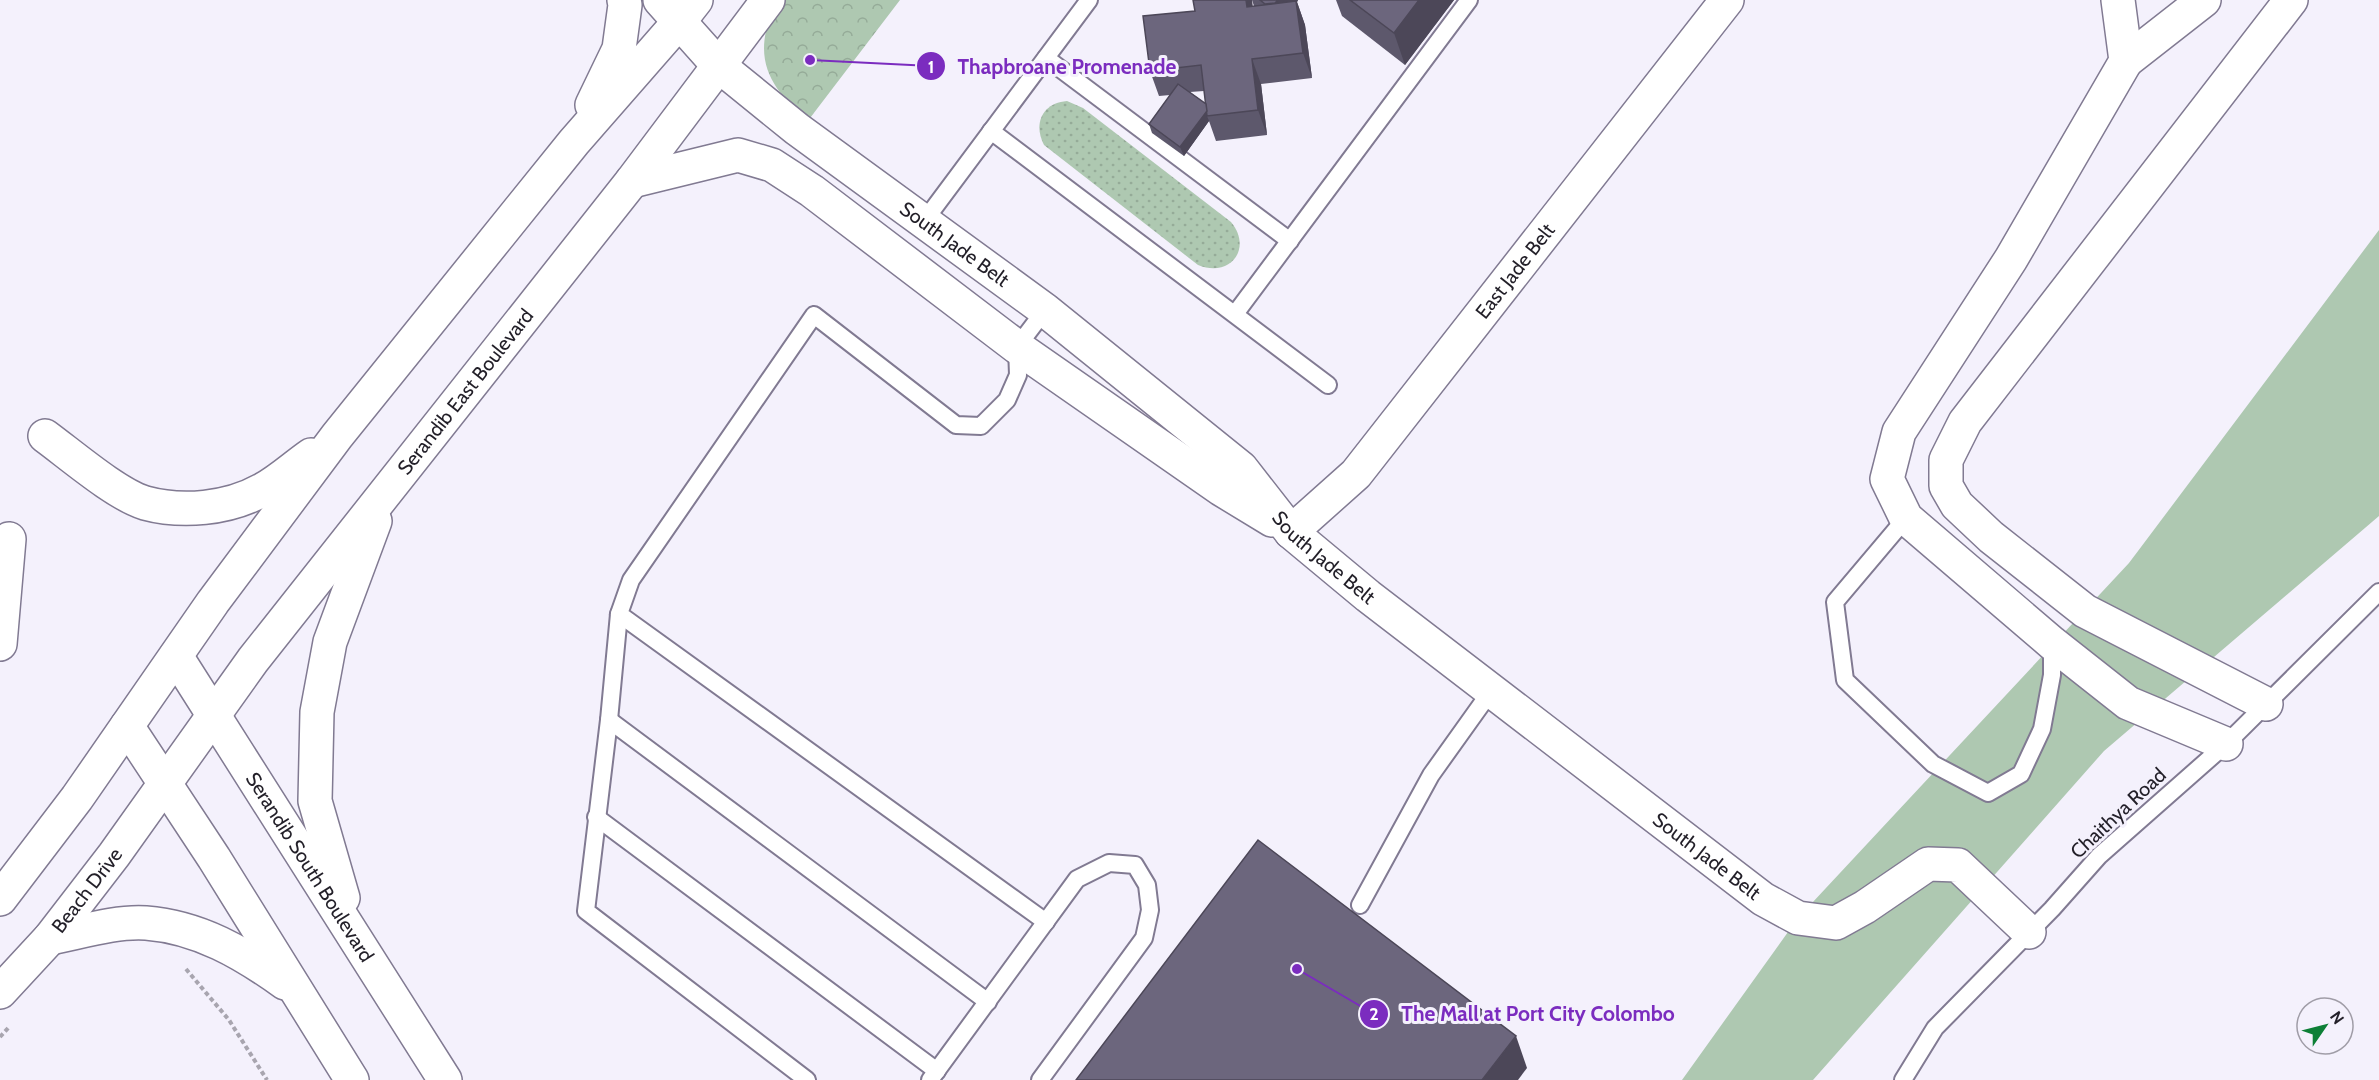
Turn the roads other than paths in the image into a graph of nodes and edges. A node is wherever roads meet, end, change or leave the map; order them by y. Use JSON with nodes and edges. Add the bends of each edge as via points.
{"nodes":[{"id":1,"x":624,"y":0,"type":"edge"},
{"id":2,"x":768,"y":0,"type":"edge"},
{"id":3,"x":1089,"y":0,"type":"edge"},
{"id":4,"x":1469,"y":0,"type":"edge"},
{"id":5,"x":1727,"y":0,"type":"edge"},
{"id":6,"x":2118,"y":0,"type":"edge"},
{"id":7,"x":2204,"y":0,"type":"edge"},
{"id":8,"x":2291,"y":0,"type":"edge"},
{"id":9,"x":678,"y":8,"type":"edge"},
{"id":10,"x":1046,"y":57,"type":"junction"},
{"id":11,"x":2126,"y":61,"type":"junction"},
{"id":12,"x":718,"y":65,"type":"junction"},
{"id":13,"x":991,"y":131,"type":"junction"},
{"id":14,"x":574,"y":142,"type":"junction"},
{"id":15,"x":632,"y":181,"type":"junction"},
{"id":16,"x":925,"y":220,"type":"junction"},
{"id":17,"x":1290,"y":241,"type":"junction"},
{"id":18,"x":1045,"y":310,"type":"junction"},
{"id":19,"x":1235,"y":314,"type":"junction"},
{"id":20,"x":1017,"y":347,"type":"junction"},
{"id":21,"x":1328,"y":385,"type":"dead end"},
{"id":22,"x":45,"y":436,"type":"dead end"},
{"id":23,"x":337,"y":436,"type":"junction"},
{"id":24,"x":385,"y":494,"type":"junction"},
{"id":25,"x":1906,"y":518,"type":"junction"},
{"id":26,"x":1291,"y":532,"type":"junction"},
{"id":27,"x":9,"y":539,"type":"dead end"},
{"id":28,"x":2379,"y":592,"type":"edge"},
{"id":29,"x":619,"y":614,"type":"junction"},
{"id":30,"x":2052,"y":643,"type":"junction"},
{"id":31,"x":0,"y":644,"type":"edge"},
{"id":32,"x":176,"y":656,"type":"junction"},
{"id":33,"x":1491,"y":691,"type":"junction"},
{"id":34,"x":2266,"y":704,"type":"junction"},
{"id":35,"x":215,"y":716,"type":"junction"},
{"id":36,"x":609,"y":720,"type":"junction"},
{"id":37,"x":127,"y":726,"type":"junction"},
{"id":38,"x":2226,"y":744,"type":"junction"},
{"id":39,"x":164,"y":783,"type":"junction"},
{"id":40,"x":596,"y":817,"type":"junction"},
{"id":41,"x":0,"y":898,"type":"edge"},
{"id":42,"x":1360,"y":905,"type":"dead end"},
{"id":43,"x":1046,"y":922,"type":"junction"},
{"id":44,"x":353,"y":932,"type":"junction"},
{"id":45,"x":2028,"y":932,"type":"junction"},
{"id":46,"x":50,"y":938,"type":"junction"},
{"id":47,"x":0,"y":992,"type":"edge"},
{"id":48,"x":298,"y":993,"type":"junction"},
{"id":49,"x":988,"y":1002,"type":"junction"},
{"id":50,"x":934,"y":1075,"type":"edge"},
{"id":51,"x":352,"y":1080,"type":"edge"},
{"id":52,"x":445,"y":1080,"type":"edge"},
{"id":53,"x":807,"y":1080,"type":"edge"},
{"id":54,"x":1040,"y":1080,"type":"edge"},
{"id":55,"x":1903,"y":1080,"type":"edge"}],
"edges":[{"from":1,"to":14,"type":"street","via":[[619,49]]},
{"from":2,"to":12,"type":"street","name":"Serandib East Boulevard"},
{"from":3,"to":10,"type":"lane"},
{"from":4,"to":17,"type":"lane"},
{"from":5,"to":26,"type":"street","name":"East Jade Belt","via":[[1356,474]]},
{"from":6,"to":11,"type":"street"},
{"from":7,"to":11,"type":"street"},
{"from":8,"to":34,"type":"street","via":[[1965,422],[1946,460],[1946,486],[1957,505],[2085,611]]},
{"from":9,"to":12,"type":"street","name":"South Jade Belt"},
{"from":9,"to":14,"type":"street"},
{"from":10,"to":13,"type":"lane"},
{"from":10,"to":17,"type":"lane"},
{"from":11,"to":25,"type":"street","via":[[2011,260],[1899,432],[1887,479]]},
{"from":12,"to":15,"type":"street","name":"Serandib East Boulevard"},
{"from":12,"to":16,"type":"street","name":"South Jade Belt","via":[[797,129]]},
{"from":13,"to":16,"type":"lane"},
{"from":13,"to":19,"type":"lane"},
{"from":14,"to":23,"type":"street"},
{"from":15,"to":20,"type":"street","via":[[738,155],[772,165]]},
{"from":15,"to":24,"type":"street","name":"Serandib East Boulevard"},
{"from":16,"to":18,"type":"street","name":"South Jade Belt"},
{"from":17,"to":19,"type":"lane"},
{"from":18,"to":20,"type":"lane"},
{"from":18,"to":26,"type":"street","name":"South Jade Belt","via":[[1241,468]]},
{"from":19,"to":21,"type":"lane"},
{"from":20,"to":26,"type":"street","via":[[1221,489]]},
{"from":20,"to":29,"type":"lane","via":[[1018,375],[1007,400],[981,426],[956,425],[814,315],[631,580]]},
{"from":22,"to":23,"type":"street","via":[[111,484],[144,502],[187,509],[226,504],[262,490]]},
{"from":23,"to":32,"type":"street"},
{"from":24,"to":35,"type":"street","name":"Serandib East Boulevard","via":[[253,660]]},
{"from":24,"to":44,"type":"street","via":[[330,642],[317,712],[315,801]]},
{"from":25,"to":30,"type":"street"},
{"from":25,"to":30,"type":"lane","via":[[1835,602],[1845,680],[1933,764],[1988,793],[2021,774],[2042,729],[2052,675]]},
{"from":26,"to":33,"type":"street","name":"South Jade Belt"},
{"from":27,"to":31,"type":"street"},
{"from":28,"to":34,"type":"lane","name":"Chaithya Road"},
{"from":29,"to":36,"type":"lane"},
{"from":29,"to":43,"type":"lane"},
{"from":30,"to":38,"type":"street","via":[[2128,703]]},
{"from":32,"to":35,"type":"street","name":"Serandib South Boulevard"},
{"from":32,"to":37,"type":"street"},
{"from":33,"to":42,"type":"lane","via":[[1431,775]]},
{"from":33,"to":45,"type":"street","name":"South Jade Belt","via":[[1763,899],[1798,918],[1836,923],[1928,864],[1958,865]]},
{"from":34,"to":38,"type":"lane","name":"Chaithya Road"},
{"from":35,"to":39,"type":"street","name":"Serandib East Boulevard"},
{"from":35,"to":44,"type":"street","name":"Serandib South Boulevard"},
{"from":36,"to":40,"type":"lane"},
{"from":36,"to":49,"type":"lane"},
{"from":37,"to":39,"type":"street"},
{"from":37,"to":41,"type":"street"},
{"from":38,"to":45,"type":"lane","name":"Chaithya Road","via":[[2099,856]]},
{"from":39,"to":46,"type":"street","name":"Beach Drive"},
{"from":39,"to":48,"type":"street"},
{"from":40,"to":50,"type":"lane"},
{"from":40,"to":53,"type":"lane","via":[[586,911]]},
{"from":43,"to":49,"type":"lane"},
{"from":43,"to":54,"type":"lane","via":[[1077,879],[1109,863],[1134,865],[1147,885],[1150,910],[1144,938]]},
{"from":44,"to":52,"type":"street","name":"Serandib South Boulevard"},
{"from":45,"to":55,"type":"lane","name":"Chaithya Road","via":[[1935,1028]]},
{"from":46,"to":47,"type":"street","name":"Beach Drive"},
{"from":46,"to":48,"type":"street","via":[[146,923],[204,935],[248,957]]},
{"from":48,"to":51,"type":"street"},
{"from":49,"to":50,"type":"lane"}]}
